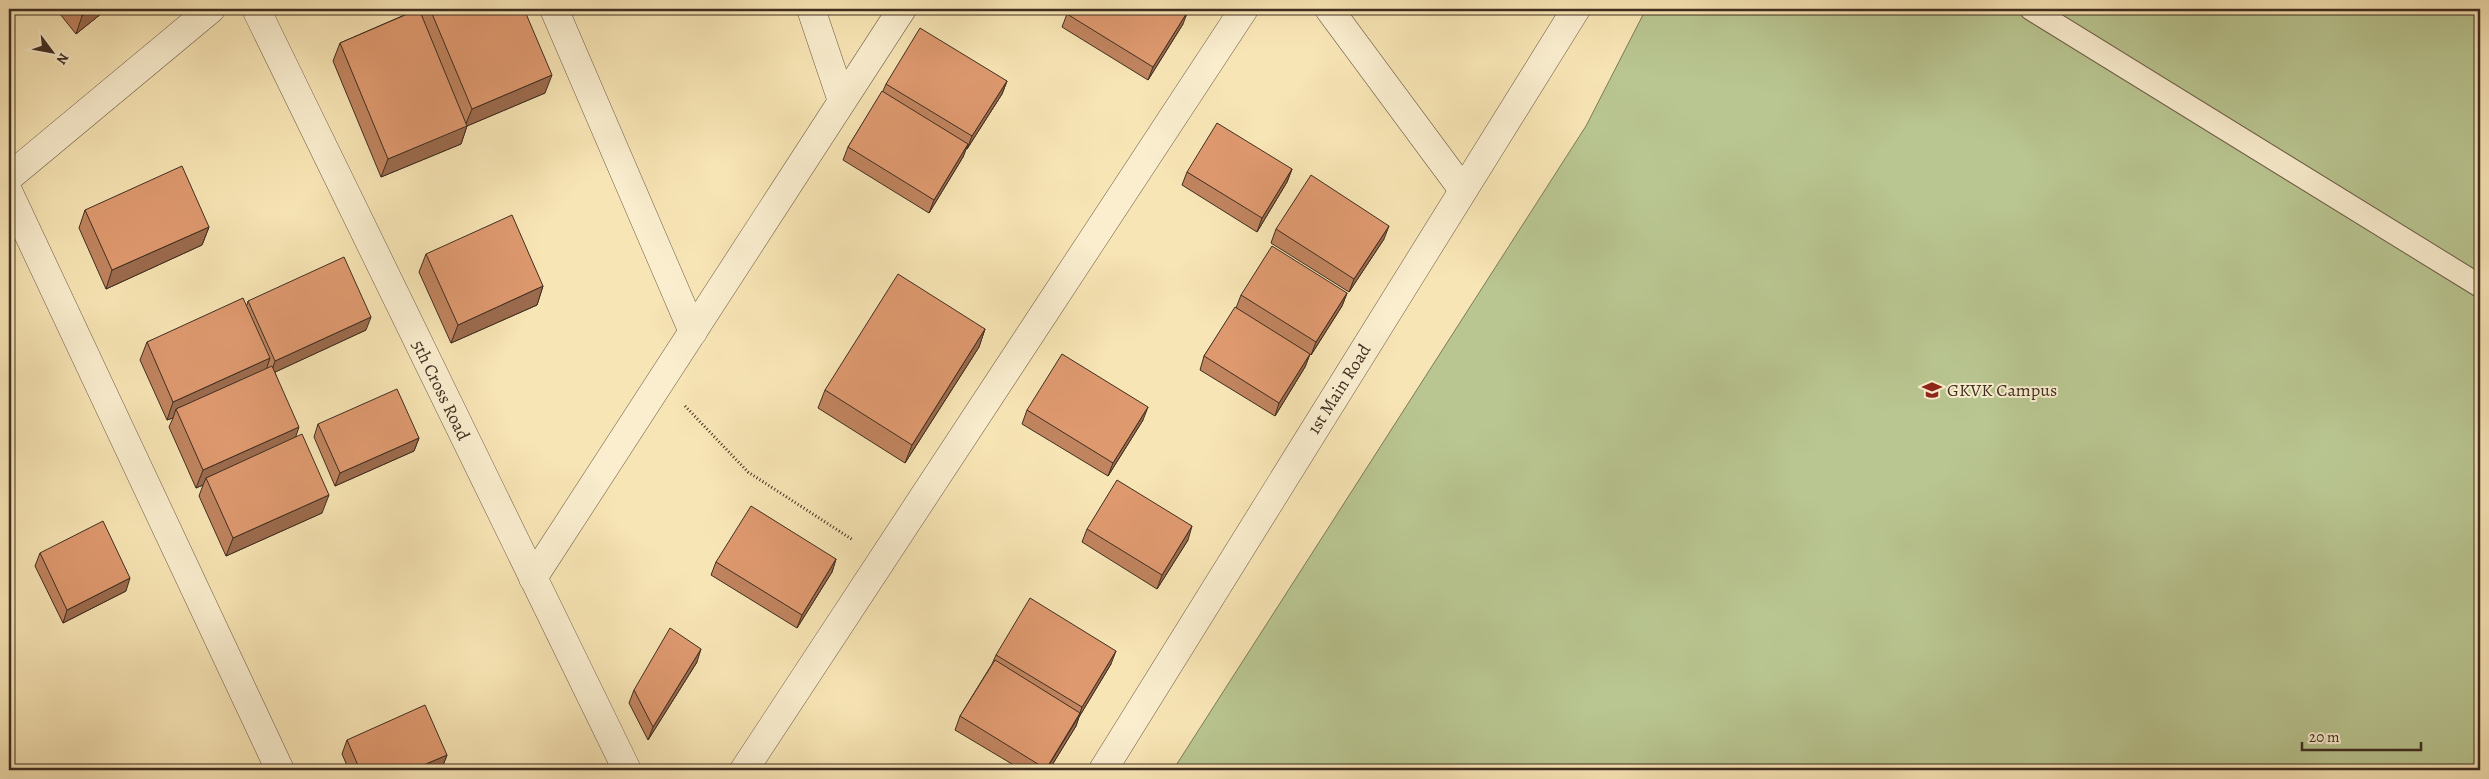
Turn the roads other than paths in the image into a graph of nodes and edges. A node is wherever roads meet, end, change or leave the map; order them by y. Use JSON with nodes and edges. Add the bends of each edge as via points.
{"nodes":[{"id":1,"x":212,"y":9,"type":"edge"},
{"id":2,"x":256,"y":9,"type":"edge"},
{"id":3,"x":554,"y":9,"type":"edge"},
{"id":4,"x":812,"y":9,"type":"edge"},
{"id":5,"x":902,"y":9,"type":"edge"},
{"id":6,"x":1244,"y":9,"type":"edge"},
{"id":7,"x":1329,"y":9,"type":"edge"},
{"id":8,"x":1576,"y":9,"type":"edge"},
{"id":9,"x":2031,"y":9,"type":"edge"},
{"id":10,"x":842,"y":101,"type":"junction"},
{"id":11,"x":9,"y":177,"type":"edge"},
{"id":12,"x":1463,"y":190,"type":"junction"},
{"id":13,"x":9,"y":192,"type":"edge"},
{"id":14,"x":2480,"y":286,"type":"edge"},
{"id":15,"x":693,"y":332,"type":"junction"},
{"id":16,"x":533,"y":578,"type":"junction"},
{"id":17,"x":280,"y":770,"type":"edge"},
{"id":18,"x":627,"y":770,"type":"edge"},
{"id":19,"x":744,"y":770,"type":"edge"},
{"id":20,"x":1103,"y":770,"type":"edge"}],
"edges":[{"from":1,"to":11,"type":"street"},
{"from":2,"to":16,"type":"street","name":"5th Cross Road"},
{"from":3,"to":15,"type":"street"},
{"from":4,"to":10,"type":"street"},
{"from":5,"to":10,"type":"street"},
{"from":6,"to":19,"type":"street"},
{"from":7,"to":12,"type":"street"},
{"from":8,"to":12,"type":"street","name":"1st Main Road"},
{"from":9,"to":14,"type":"lane"},
{"from":10,"to":15,"type":"street"},
{"from":12,"to":20,"type":"street","name":"1st Main Road"},
{"from":13,"to":17,"type":"street"},
{"from":15,"to":16,"type":"street"},
{"from":16,"to":18,"type":"street","name":"5th Cross Road"}]}
